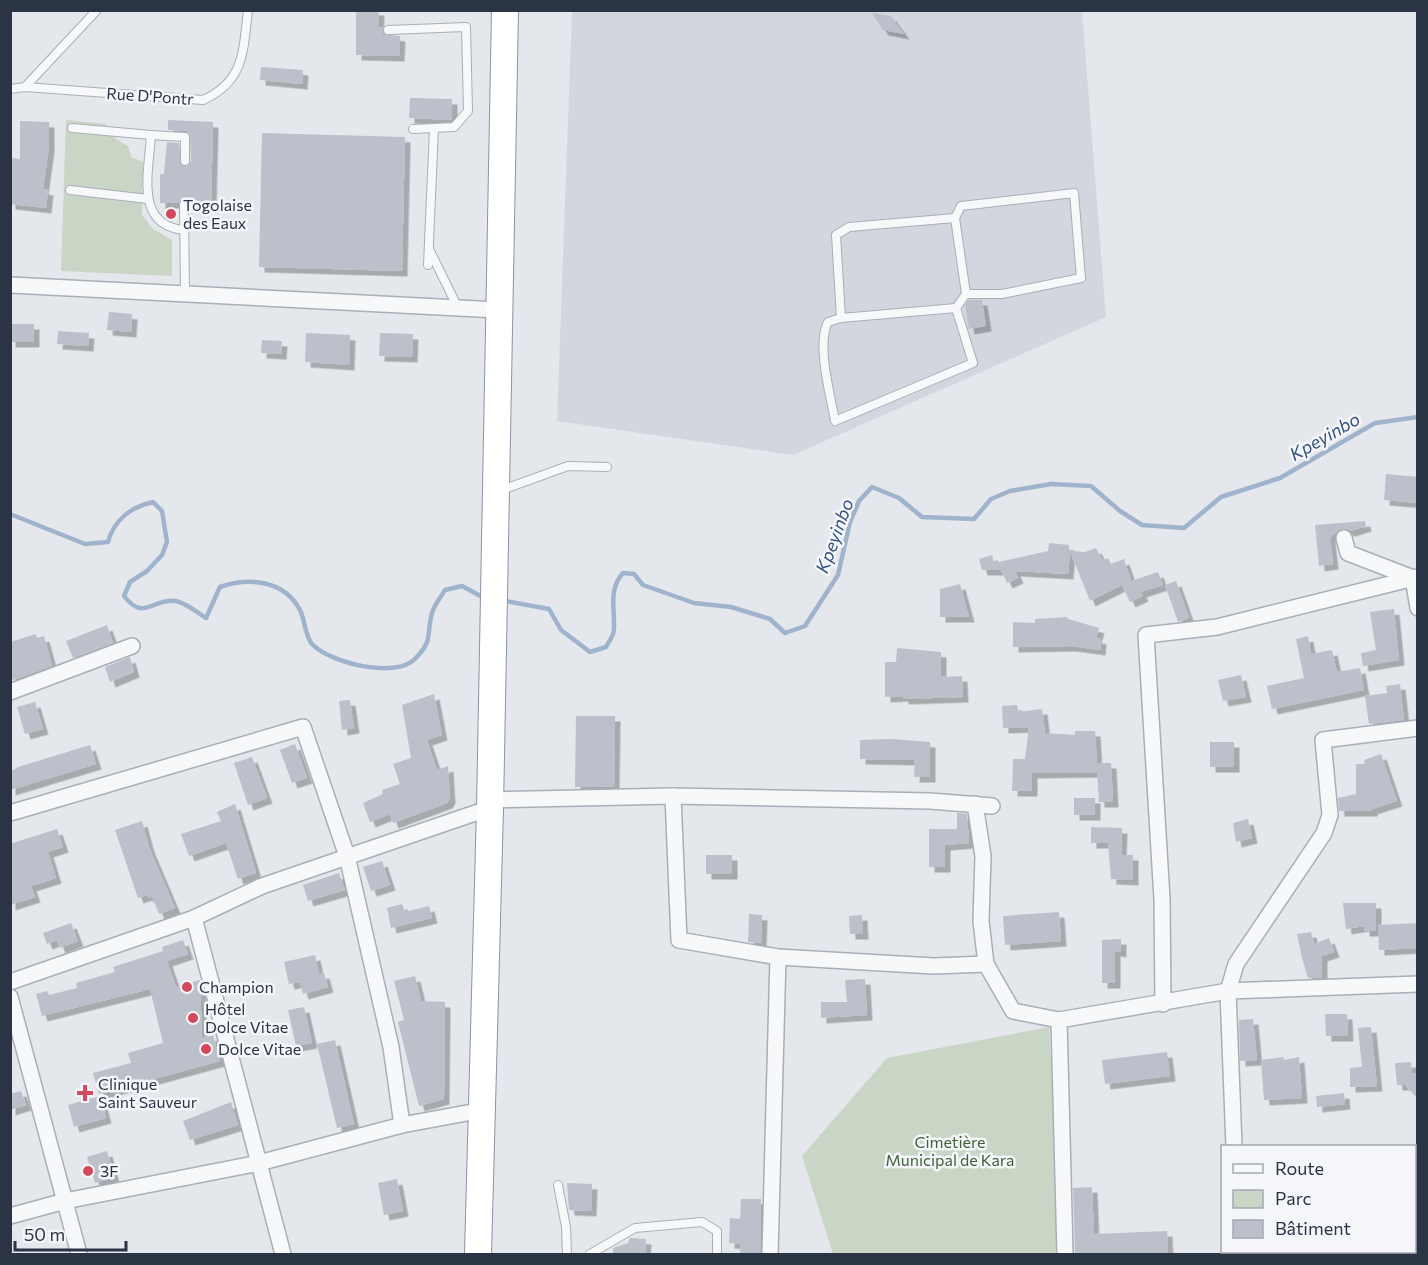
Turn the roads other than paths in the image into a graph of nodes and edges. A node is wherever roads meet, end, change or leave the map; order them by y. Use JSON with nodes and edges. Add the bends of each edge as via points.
{"nodes":[{"id":1,"x":97,"y":10,"type":"edge"},
{"id":2,"x":248,"y":10,"type":"edge"},
{"id":3,"x":505,"y":10,"type":"edge"},
{"id":4,"x":388,"y":30,"type":"dead end"},
{"id":5,"x":25,"y":87,"type":"junction"},
{"id":6,"x":10,"y":89,"type":"edge"},
{"id":7,"x":72,"y":128,"type":"dead end"},
{"id":8,"x":434,"y":128,"type":"junction"},
{"id":9,"x":412,"y":129,"type":"dead end"},
{"id":10,"x":151,"y":135,"type":"junction"},
{"id":11,"x":185,"y":161,"type":"dead end"},
{"id":12,"x":70,"y":190,"type":"dead end"},
{"id":13,"x":148,"y":199,"type":"junction"},
{"id":14,"x":184,"y":205,"type":"dead end"},
{"id":15,"x":955,"y":218,"type":"junction"},
{"id":16,"x":184,"y":230,"type":"junction"},
{"id":17,"x":429,"y":249,"type":"junction"},
{"id":18,"x":428,"y":266,"type":"dead end"},
{"id":19,"x":10,"y":285,"type":"edge"},
{"id":20,"x":185,"y":292,"type":"junction"},
{"id":21,"x":966,"y":294,"type":"junction"},
{"id":22,"x":458,"y":308,"type":"junction"},
{"id":23,"x":956,"y":308,"type":"junction"},
{"id":24,"x":498,"y":310,"type":"junction"},
{"id":25,"x":841,"y":318,"type":"junction"},
{"id":26,"x":607,"y":467,"type":"dead end"},
{"id":27,"x":495,"y":492,"type":"junction"},
{"id":28,"x":1344,"y":538,"type":"dead end"},
{"id":29,"x":1415,"y":577,"type":"edge"},
{"id":30,"x":1418,"y":608,"type":"edge"},
{"id":31,"x":132,"y":646,"type":"dead end"},
{"id":32,"x":10,"y":692,"type":"edge"},
{"id":33,"x":1418,"y":728,"type":"edge"},
{"id":34,"x":673,"y":796,"type":"junction"},
{"id":35,"x":490,"y":804,"type":"junction"},
{"id":36,"x":975,"y":804,"type":"junction"},
{"id":37,"x":992,"y":806,"type":"dead end"},
{"id":38,"x":10,"y":813,"type":"edge"},
{"id":39,"x":347,"y":856,"type":"junction"},
{"id":40,"x":194,"y":918,"type":"junction"},
{"id":41,"x":778,"y":957,"type":"junction"},
{"id":42,"x":986,"y":964,"type":"junction"},
{"id":43,"x":10,"y":982,"type":"edge"},
{"id":44,"x":1418,"y":984,"type":"edge"},
{"id":45,"x":1228,"y":992,"type":"junction"},
{"id":46,"x":10,"y":997,"type":"edge"},
{"id":47,"x":1163,"y":1004,"type":"junction"},
{"id":48,"x":1059,"y":1020,"type":"junction"},
{"id":49,"x":483,"y":1110,"type":"junction"},
{"id":50,"x":402,"y":1125,"type":"junction"},
{"id":51,"x":1234,"y":1145,"type":"edge"},
{"id":52,"x":259,"y":1163,"type":"junction"},
{"id":53,"x":558,"y":1185,"type":"dead end"},
{"id":54,"x":65,"y":1201,"type":"junction"},
{"id":55,"x":10,"y":1216,"type":"edge"},
{"id":56,"x":79,"y":1254,"type":"edge"},
{"id":57,"x":283,"y":1254,"type":"edge"},
{"id":58,"x":478,"y":1254,"type":"edge"},
{"id":59,"x":567,"y":1254,"type":"edge"},
{"id":60,"x":590,"y":1254,"type":"edge"},
{"id":61,"x":717,"y":1254,"type":"edge"},
{"id":62,"x":770,"y":1254,"type":"edge"},
{"id":63,"x":1065,"y":1254,"type":"edge"}],
"edges":[{"from":1,"to":5,"type":"lane"},
{"from":2,"to":5,"type":"lane","name":"Rue D'Pontr","via":[[242,60],[234,77],[219,93],[203,100]]},
{"from":3,"to":24,"type":"highway"},
{"from":4,"to":8,"type":"lane","via":[[466,27],[468,111],[454,127]]},
{"from":5,"to":6,"type":"lane","name":"Rue D'Pontr"},
{"from":7,"to":10,"type":"lane"},
{"from":8,"to":9,"type":"lane"},
{"from":8,"to":17,"type":"lane"},
{"from":10,"to":11,"type":"lane","via":[[185,137]]},
{"from":10,"to":13,"type":"lane"},
{"from":12,"to":13,"type":"lane"},
{"from":13,"to":16,"type":"lane","via":[[151,212],[168,228]]},
{"from":14,"to":16,"type":"lane"},
{"from":15,"to":21,"type":"lane"},
{"from":15,"to":21,"type":"lane","via":[[961,206],[1074,192],[1081,278],[1002,294]]},
{"from":15,"to":25,"type":"lane","via":[[849,227],[836,235]]},
{"from":16,"to":20,"type":"lane"},
{"from":17,"to":18,"type":"lane"},
{"from":17,"to":22,"type":"lane"},
{"from":19,"to":20,"type":"street"},
{"from":20,"to":22,"type":"street"},
{"from":21,"to":23,"type":"lane"},
{"from":22,"to":24,"type":"street"},
{"from":23,"to":25,"type":"lane"},
{"from":23,"to":25,"type":"lane","via":[[973,363],[835,422],[824,330],[828,322]]},
{"from":24,"to":27,"type":"highway"},
{"from":26,"to":27,"type":"lane","via":[[568,466]]},
{"from":27,"to":35,"type":"highway"},
{"from":28,"to":29,"type":"street","via":[[1348,553]]},
{"from":29,"to":30,"type":"street"},
{"from":29,"to":47,"type":"street","via":[[1217,627],[1146,635],[1162,899]]},
{"from":31,"to":32,"type":"street"},
{"from":33,"to":45,"type":"street","via":[[1323,740],[1330,815],[1324,834],[1236,964]]},
{"from":34,"to":35,"type":"street"},
{"from":34,"to":36,"type":"street"},
{"from":34,"to":41,"type":"street","via":[[679,940]]},
{"from":35,"to":39,"type":"street"},
{"from":35,"to":49,"type":"highway"},
{"from":36,"to":37,"type":"street"},
{"from":36,"to":42,"type":"street","via":[[983,856],[981,921]]},
{"from":38,"to":39,"type":"street","via":[[303,727]]},
{"from":39,"to":40,"type":"street","via":[[262,886]]},
{"from":39,"to":50,"type":"street","via":[[390,1047]]},
{"from":40,"to":43,"type":"street"},
{"from":40,"to":52,"type":"street"},
{"from":41,"to":42,"type":"street","via":[[934,966]]},
{"from":41,"to":62,"type":"street"},
{"from":42,"to":48,"type":"street","via":[[1013,1011]]},
{"from":44,"to":45,"type":"street"},
{"from":45,"to":47,"type":"street"},
{"from":45,"to":51,"type":"street"},
{"from":46,"to":54,"type":"street"},
{"from":47,"to":48,"type":"street"},
{"from":48,"to":63,"type":"street"},
{"from":49,"to":50,"type":"street"},
{"from":49,"to":58,"type":"highway"},
{"from":50,"to":52,"type":"street"},
{"from":52,"to":54,"type":"street"},
{"from":52,"to":57,"type":"street"},
{"from":53,"to":59,"type":"lane"},
{"from":54,"to":55,"type":"street"},
{"from":54,"to":56,"type":"street"},
{"from":60,"to":61,"type":"lane","via":[[636,1228],[702,1222],[717,1231]]}]}
